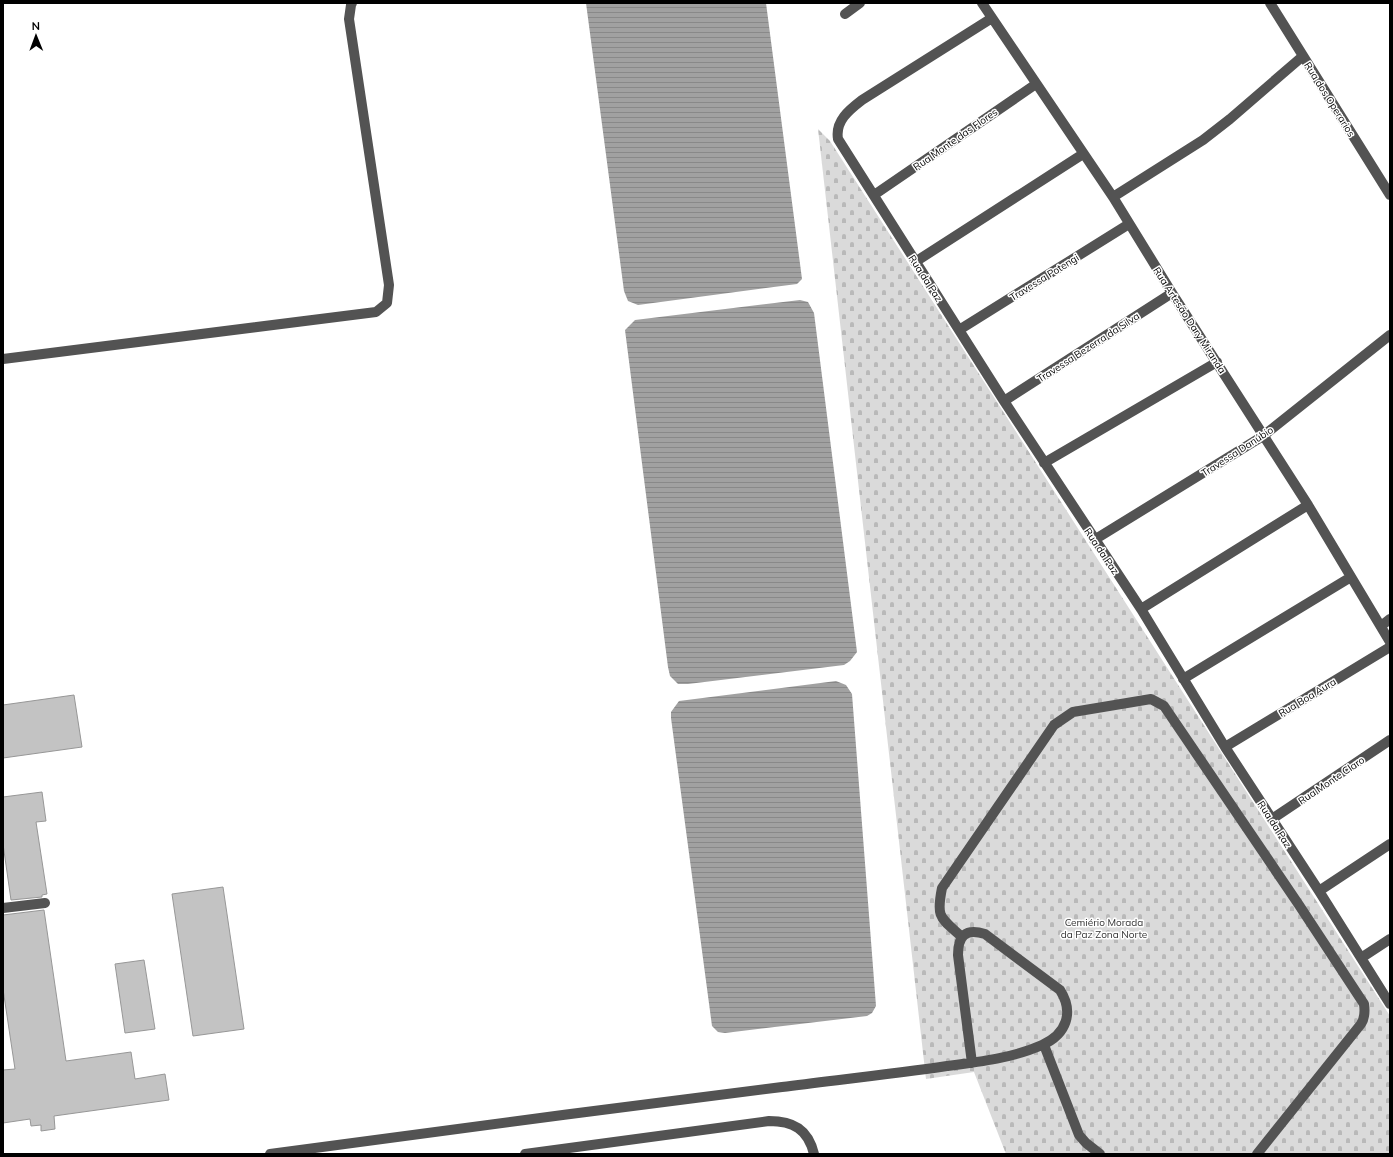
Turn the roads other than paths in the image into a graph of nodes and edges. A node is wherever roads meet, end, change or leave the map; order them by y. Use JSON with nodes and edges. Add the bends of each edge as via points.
{"nodes":[{"id":1,"x":352,"y":3,"type":"edge"},
{"id":2,"x":860,"y":3,"type":"edge"},
{"id":3,"x":982,"y":3,"type":"edge"},
{"id":4,"x":1270,"y":3,"type":"edge"},
{"id":5,"x":845,"y":14,"type":"dead end"},
{"id":6,"x":992,"y":18,"type":"junction"},
{"id":7,"x":1303,"y":56,"type":"junction"},
{"id":8,"x":1036,"y":84,"type":"junction"},
{"id":9,"x":1084,"y":154,"type":"junction"},
{"id":10,"x":874,"y":195,"type":"junction"},
{"id":11,"x":1390,"y":195,"type":"edge"},
{"id":12,"x":1113,"y":197,"type":"junction"},
{"id":13,"x":1129,"y":224,"type":"junction"},
{"id":14,"x":915,"y":262,"type":"junction"},
{"id":15,"x":1172,"y":293,"type":"junction"},
{"id":16,"x":959,"y":330,"type":"junction"},
{"id":17,"x":1390,"y":336,"type":"edge"},
{"id":18,"x":3,"y":359,"type":"edge"},
{"id":19,"x":1216,"y":362,"type":"junction"},
{"id":20,"x":1004,"y":401,"type":"junction"},
{"id":21,"x":1263,"y":436,"type":"junction"},
{"id":22,"x":1044,"y":463,"type":"junction"},
{"id":23,"x":1308,"y":505,"type":"junction"},
{"id":24,"x":1094,"y":540,"type":"junction"},
{"id":25,"x":1351,"y":577,"type":"junction"},
{"id":26,"x":1141,"y":610,"type":"junction"},
{"id":27,"x":1390,"y":619,"type":"edge"},
{"id":28,"x":1381,"y":626,"type":"junction"},
{"id":29,"x":1390,"y":642,"type":"edge"},
{"id":30,"x":1390,"y":647,"type":"edge"},
{"id":31,"x":1183,"y":679,"type":"junction"},
{"id":32,"x":1390,"y":740,"type":"edge"},
{"id":33,"x":1225,"y":747,"type":"junction"},
{"id":34,"x":1272,"y":819,"type":"junction"},
{"id":35,"x":1390,"y":844,"type":"edge"},
{"id":36,"x":1319,"y":891,"type":"junction"},
{"id":37,"x":45,"y":903,"type":"dead end"},
{"id":38,"x":3,"y":908,"type":"edge"},
{"id":39,"x":962,"y":937,"type":"junction"},
{"id":40,"x":1390,"y":939,"type":"edge"},
{"id":41,"x":1361,"y":958,"type":"junction"},
{"id":42,"x":1390,"y":1004,"type":"edge"},
{"id":43,"x":1044,"y":1045,"type":"junction"},
{"id":44,"x":972,"y":1063,"type":"junction"},
{"id":45,"x":270,"y":1154,"type":"edge"},
{"id":46,"x":525,"y":1154,"type":"edge"},
{"id":47,"x":814,"y":1154,"type":"edge"},
{"id":48,"x":1100,"y":1154,"type":"edge"},
{"id":49,"x":1257,"y":1154,"type":"edge"}],
"edges":[{"from":1,"to":18,"type":"street","via":[[349,19],[389,285],[387,303],[376,312]]},
{"from":2,"to":5,"type":"street"},
{"from":3,"to":6,"type":"street","name":"Rua Artesão Dary Miranda"},
{"from":4,"to":7,"type":"street","name":"Rua dos Operarios"},
{"from":6,"to":8,"type":"street","name":"Rua Artesão Dary Miranda"},
{"from":6,"to":10,"type":"street","name":"Rua da Paz","via":[[862,100],[841,120],[837,132],[838,139]]},
{"from":7,"to":11,"type":"street","name":"Rua dos Operarios"},
{"from":7,"to":12,"type":"street","via":[[1203,140]]},
{"from":8,"to":9,"type":"street","name":"Rua Artesão Dary Miranda"},
{"from":8,"to":10,"type":"street","name":"Rua Monte das Flores"},
{"from":9,"to":12,"type":"street","name":"Rua Artesão Dary Miranda"},
{"from":9,"to":14,"type":"street"},
{"from":10,"to":14,"type":"street","name":"Rua da Paz"},
{"from":12,"to":13,"type":"street","name":"Rua Artesão Dary Miranda"},
{"from":13,"to":15,"type":"street","name":"Rua Artesão Dary Miranda"},
{"from":13,"to":16,"type":"street","name":"Travessa Potengi"},
{"from":14,"to":16,"type":"street","name":"Rua da Paz"},
{"from":15,"to":19,"type":"street","name":"Rua Artesão Dary Miranda"},
{"from":15,"to":20,"type":"street","name":"Travessa Bezerra da Silva"},
{"from":16,"to":20,"type":"street","name":"Rua da Paz"},
{"from":17,"to":21,"type":"street","name":"Travessa Danúbio"},
{"from":19,"to":21,"type":"street","name":"Rua Artesão Dary Miranda"},
{"from":19,"to":22,"type":"street"},
{"from":20,"to":22,"type":"street","name":"Rua da Paz"},
{"from":21,"to":23,"type":"street","name":"Rua Artesão Dary Miranda"},
{"from":21,"to":24,"type":"street","name":"Travessa Danúbio"},
{"from":22,"to":24,"type":"street","name":"Rua da Paz"},
{"from":23,"to":25,"type":"street","name":"Rua Artesão Dary Miranda"},
{"from":23,"to":26,"type":"street"},
{"from":24,"to":26,"type":"street","name":"Rua da Paz"},
{"from":25,"to":28,"type":"street","name":"Rua Artesão Dary Miranda"},
{"from":25,"to":31,"type":"street"},
{"from":26,"to":31,"type":"street","name":"Rua da Paz"},
{"from":27,"to":28,"type":"street"},
{"from":28,"to":29,"type":"street","name":"Rua Artesão Dary Miranda"},
{"from":30,"to":33,"type":"street","name":"Rua Boa Aura"},
{"from":31,"to":33,"type":"street","name":"Rua da Paz"},
{"from":32,"to":34,"type":"street","name":"Rua Monte Claro"},
{"from":33,"to":34,"type":"street","name":"Rua da Paz"},
{"from":34,"to":36,"type":"street","name":"Rua da Paz"},
{"from":35,"to":36,"type":"street"},
{"from":36,"to":41,"type":"street","name":"Rua da Paz"},
{"from":37,"to":38,"type":"street"},
{"from":39,"to":43,"type":"street","via":[[976,931],[985,934],[1060,990],[1066,999],[1066,1024]]},
{"from":39,"to":44,"type":"street","via":[[958,944],[958,955]]},
{"from":39,"to":49,"type":"street","via":[[941,919],[938,905],[942,888],[1054,725],[1073,712],[1151,699],[1164,706],[1364,1004],[1361,1024]]},
{"from":40,"to":41,"type":"street"},
{"from":41,"to":42,"type":"street","name":"Rua da Paz"},
{"from":43,"to":44,"type":"street","via":[[1006,1057]]},
{"from":43,"to":48,"type":"street","via":[[1079,1135]]},
{"from":44,"to":45,"type":"street"},
{"from":46,"to":47,"type":"street","via":[[782,1121],[803,1132]]}]}
